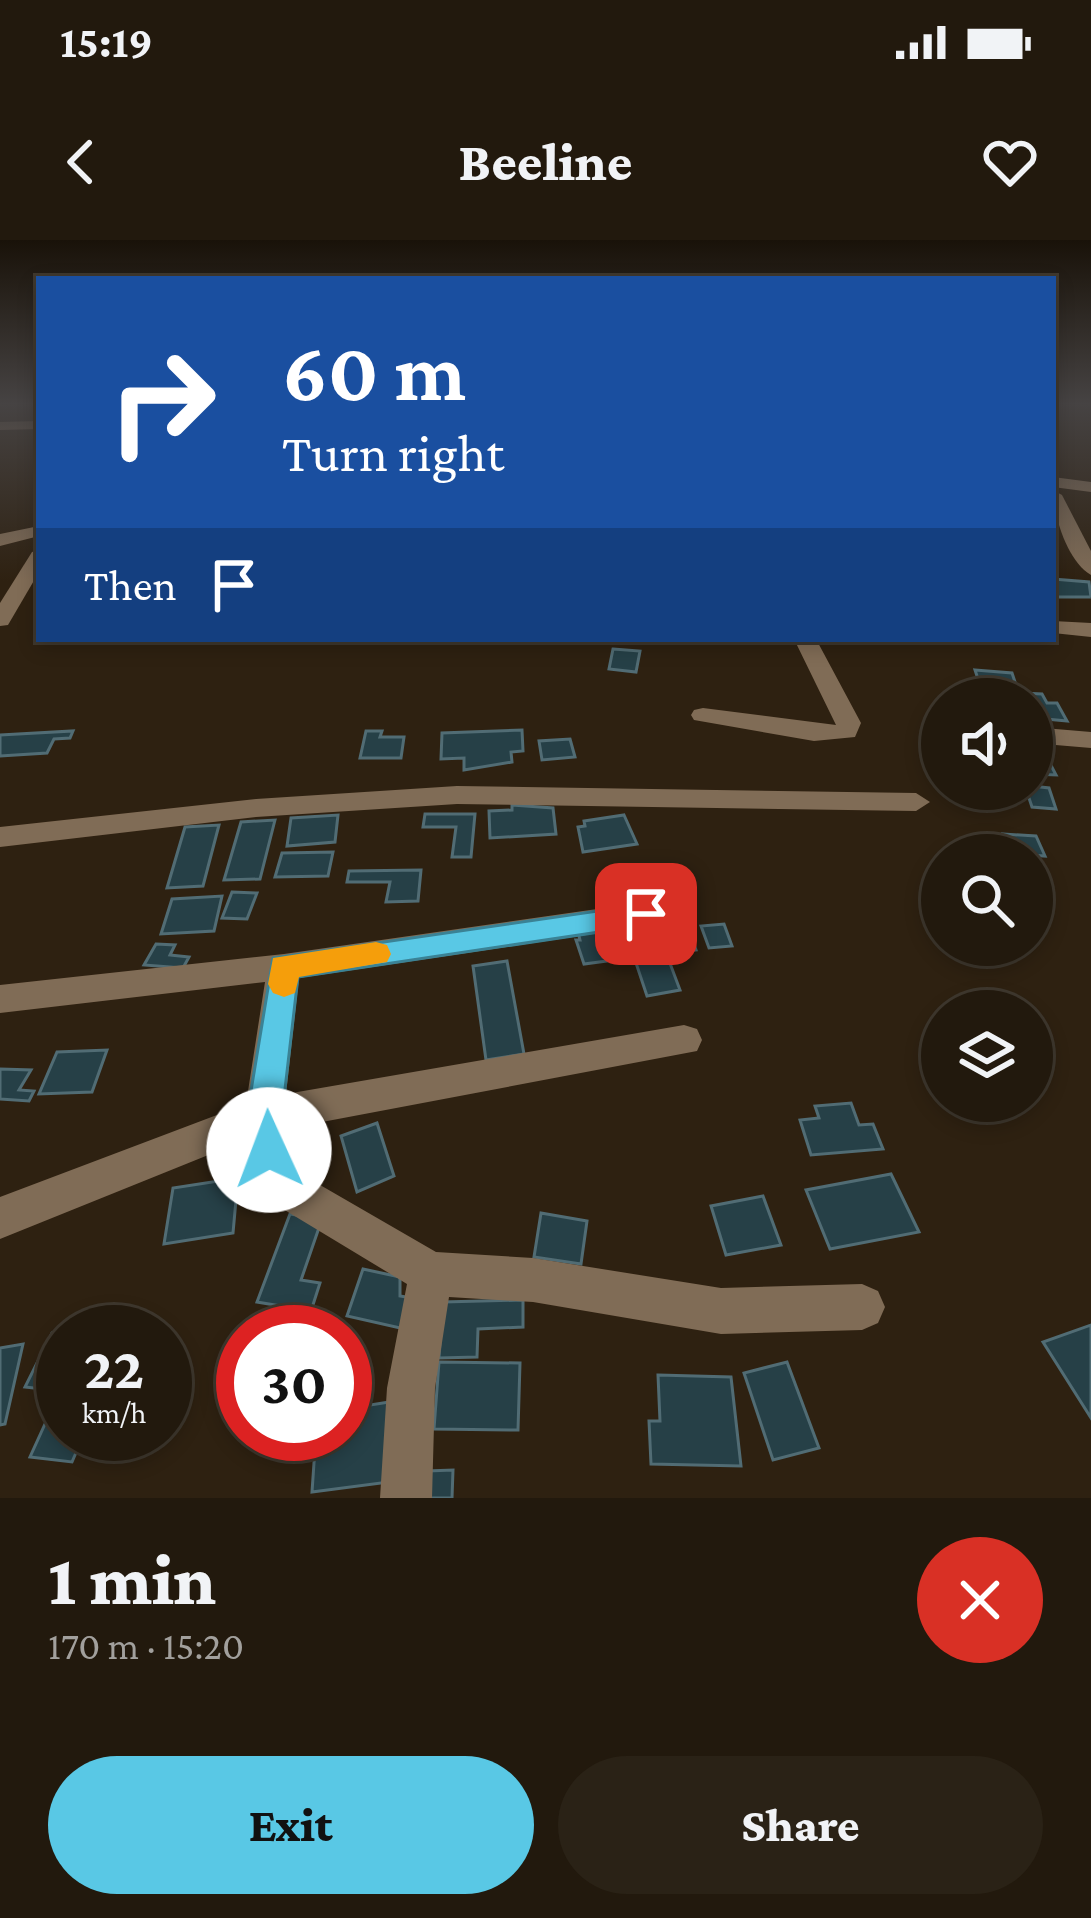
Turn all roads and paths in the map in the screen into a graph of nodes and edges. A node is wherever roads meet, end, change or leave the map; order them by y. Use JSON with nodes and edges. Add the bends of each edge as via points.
{"nodes":[{"id":1,"x":1056,"y":482,"type":"edge"},
{"id":2,"x":1091,"y":487,"type":"edge"},
{"id":3,"x":1056,"y":501,"type":"edge"},
{"id":4,"x":36,"y":532,"type":"edge"},
{"id":5,"x":0,"y":540,"type":"edge"},
{"id":6,"x":36,"y":561,"type":"edge"},
{"id":7,"x":1091,"y":569,"type":"edge"},
{"id":8,"x":0,"y":620,"type":"edge"},
{"id":9,"x":1056,"y":628,"type":"edge"},
{"id":10,"x":1088,"y":633,"type":"edge"},
{"id":11,"x":807,"y":642,"type":"edge"},
{"id":12,"x":704,"y":715,"type":"dead end"},
{"id":13,"x":1053,"y":737,"type":"edge"},
{"id":14,"x":1091,"y":740,"type":"edge"},
{"id":15,"x":916,"y":802,"type":"dead end"},
{"id":16,"x":0,"y":837,"type":"edge"},
{"id":17,"x":646,"y":914,"type":"dead end"},
{"id":18,"x":284,"y":967,"type":"junction"},
{"id":19,"x":0,"y":999,"type":"edge"},
{"id":20,"x":684,"y":1040,"type":"dead end"},
{"id":21,"x":264,"y":1115,"type":"junction"},
{"id":22,"x":0,"y":1218,"type":"edge"},
{"id":23,"x":431,"y":1274,"type":"junction"},
{"id":24,"x":862,"y":1306,"type":"dead end"},
{"id":25,"x":406,"y":1498,"type":"edge"}],
"edges":[{"from":1,"to":2,"type":"street"},
{"from":3,"to":7,"type":"street"},
{"from":4,"to":5,"type":"street"},
{"from":6,"to":8,"type":"street"},
{"from":9,"to":10,"type":"street"},
{"from":11,"to":12,"type":"street","via":[[849,723],[846,732]]},
{"from":13,"to":14,"type":"street"},
{"from":15,"to":16,"type":"street","via":[[457,795]]},
{"from":17,"to":18,"type":"street"},
{"from":18,"to":19,"type":"street"},
{"from":18,"to":21,"type":"street"},
{"from":20,"to":21,"type":"street"},
{"from":21,"to":22,"type":"street"},
{"from":21,"to":23,"type":"street","via":[[269,1150],[293,1192]]},
{"from":23,"to":24,"type":"street","via":[[533,1280],[722,1311]]},
{"from":23,"to":25,"type":"street","via":[[411,1388]]}]}
